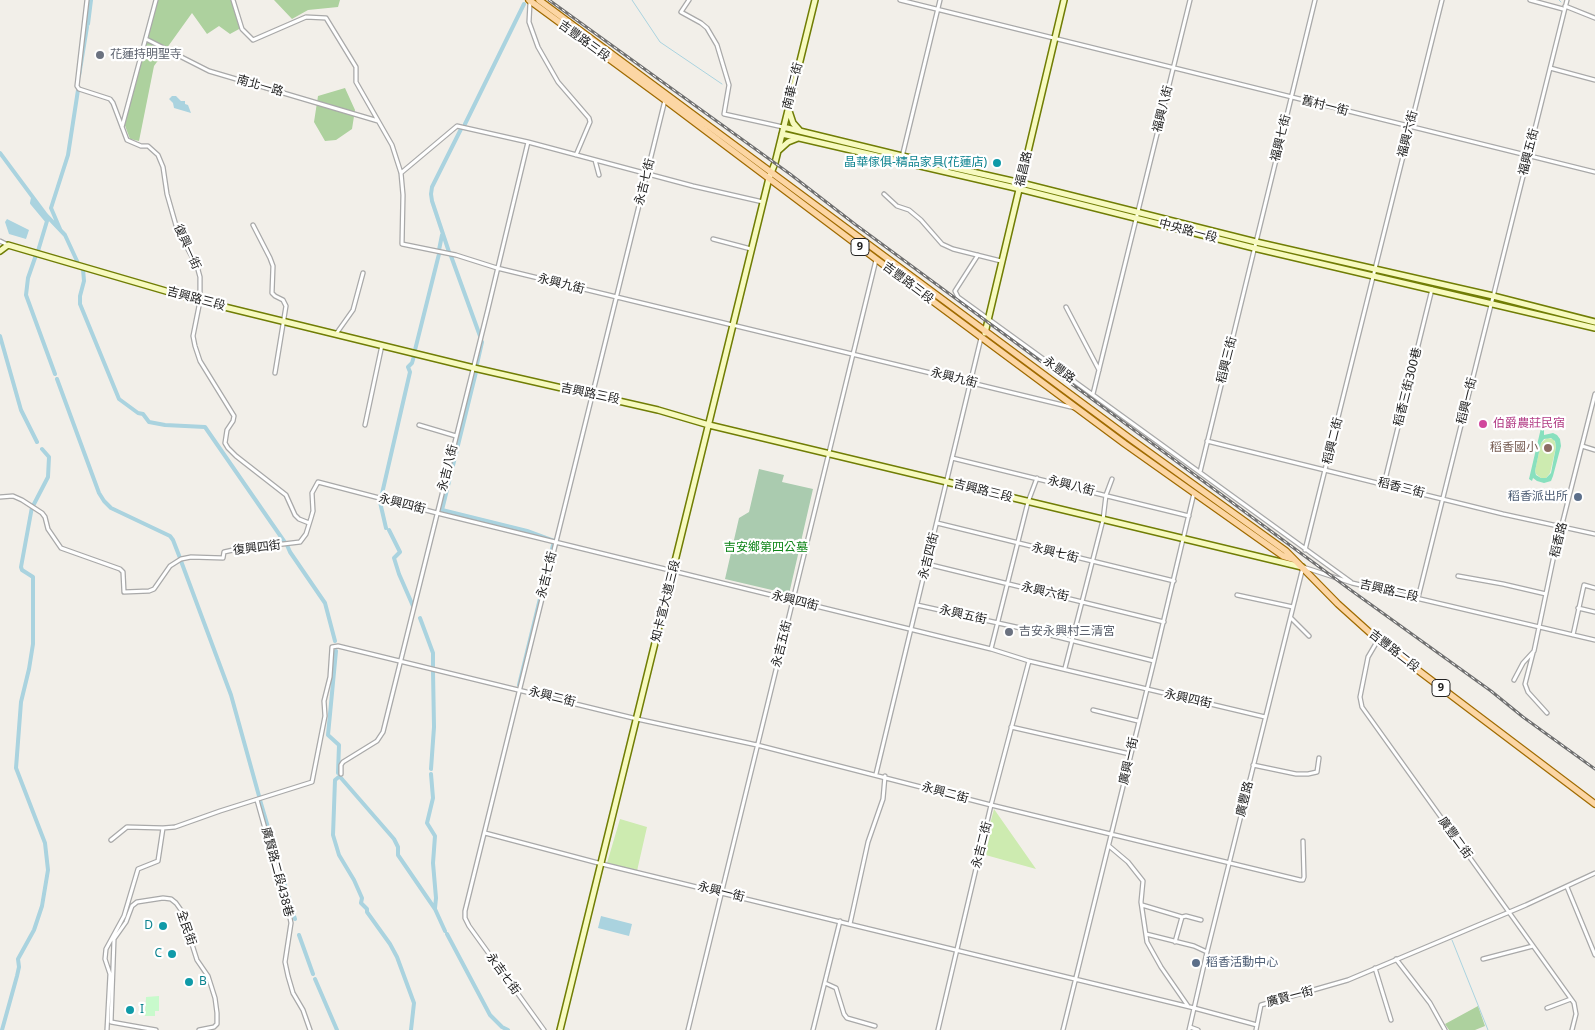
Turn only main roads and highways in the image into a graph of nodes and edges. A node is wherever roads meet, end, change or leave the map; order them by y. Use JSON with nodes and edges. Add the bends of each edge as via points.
{"nodes":[{"id":1,"x":529,"y":0,"type":"edge"},
{"id":2,"x":540,"y":3,"type":"edge"},
{"id":3,"x":770,"y":175,"type":"junction"},
{"id":4,"x":1199,"y":487,"type":"joint"},
{"id":5,"x":1194,"y":492,"type":"joint"},
{"id":6,"x":1297,"y":561,"type":"junction"},
{"id":7,"x":1595,"y":804,"type":"edge"}],
"edges":[{"from":1,"to":2,"type":"main road","name":"吉豐路三段","number":"9"},
{"from":2,"to":3,"type":"main road","name":"吉豐路三段","number":"9"},
{"from":2,"to":3,"type":"main road","name":"吉豐路三段","number":"9","via":[[665,100]]},
{"from":3,"to":4,"type":"main road","name":"吉豐路三段","number":"9"},
{"from":3,"to":5,"type":"main road","name":"吉豐路三段","number":"9","via":[[876,259]]},
{"from":4,"to":6,"type":"main road","name":"吉豐路二段","number":"9"},
{"from":5,"to":6,"type":"main road","name":"吉豐路二段","number":"9","via":[[1283,556]]},
{"from":6,"to":7,"type":"main road","name":"吉豐路二段","number":"9","via":[[1378,640]]}]}
